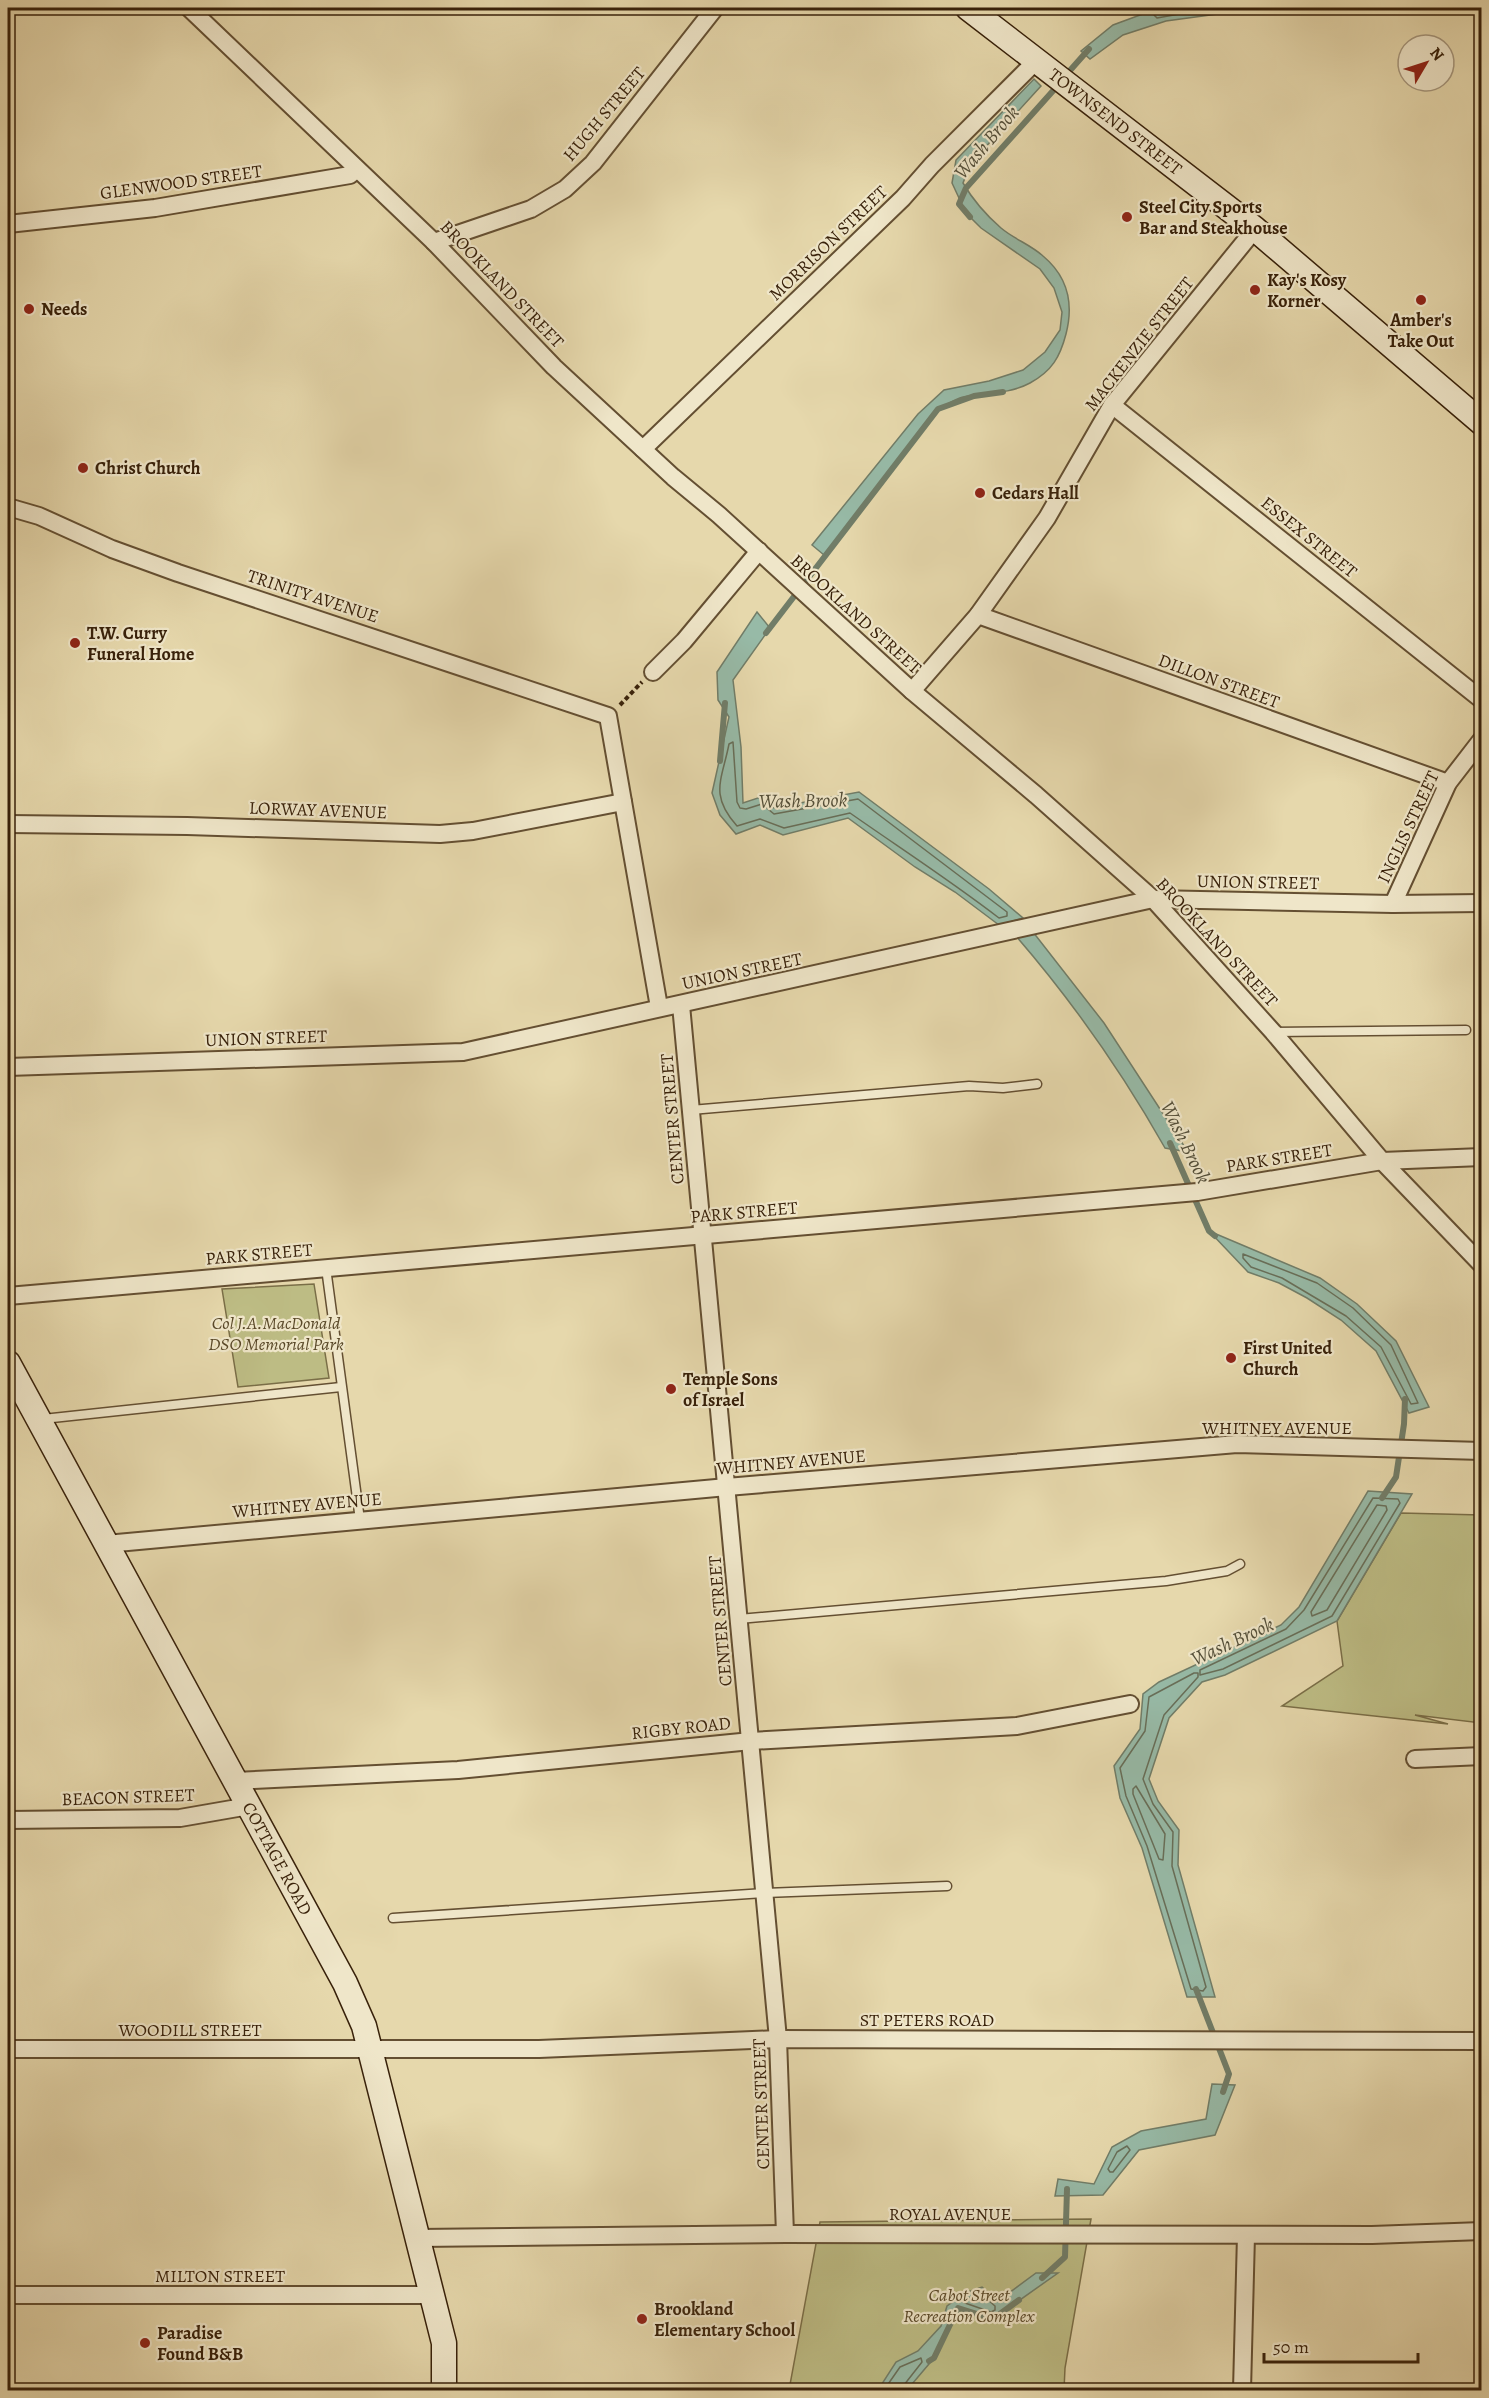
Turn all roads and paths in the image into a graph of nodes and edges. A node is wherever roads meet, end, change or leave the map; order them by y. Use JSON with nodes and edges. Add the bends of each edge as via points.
{"nodes":[{"id":1,"x":189,"y":8,"type":"edge"},
{"id":2,"x":715,"y":8,"type":"edge"},
{"id":3,"x":968,"y":8,"type":"edge"},
{"id":4,"x":1044,"y":67,"type":"junction"},
{"id":5,"x":357,"y":169,"type":"junction"},
{"id":6,"x":8,"y":224,"type":"edge"},
{"id":7,"x":1255,"y":229,"type":"junction"},
{"id":8,"x":434,"y":242,"type":"junction"},
{"id":9,"x":1112,"y":405,"type":"junction"},
{"id":10,"x":1482,"y":423,"type":"edge"},
{"id":11,"x":643,"y":449,"type":"junction"},
{"id":12,"x":8,"y":507,"type":"edge"},
{"id":13,"x":759,"y":551,"type":"junction"},
{"id":14,"x":978,"y":615,"type":"junction"},
{"id":15,"x":653,"y":672,"type":"joint"},
{"id":16,"x":912,"y":691,"type":"junction"},
{"id":17,"x":1482,"y":700,"type":"edge"},
{"id":18,"x":608,"y":716,"type":"junction"},
{"id":19,"x":1482,"y":739,"type":"edge"},
{"id":20,"x":1448,"y":783,"type":"junction"},
{"id":21,"x":623,"y":802,"type":"junction"},
{"id":22,"x":8,"y":824,"type":"edge"},
{"id":23,"x":1153,"y":899,"type":"junction"},
{"id":24,"x":1482,"y":903,"type":"edge"},
{"id":25,"x":1393,"y":904,"type":"junction"},
{"id":26,"x":681,"y":1005,"type":"junction"},
{"id":27,"x":659,"y":1007,"type":"junction"},
{"id":28,"x":1466,"y":1030,"type":"dead end"},
{"id":29,"x":1273,"y":1032,"type":"junction"},
{"id":30,"x":8,"y":1067,"type":"edge"},
{"id":31,"x":1037,"y":1084,"type":"dead end"},
{"id":32,"x":691,"y":1110,"type":"junction"},
{"id":33,"x":1482,"y":1157,"type":"edge"},
{"id":34,"x":1382,"y":1161,"type":"junction"},
{"id":35,"x":703,"y":1235,"type":"junction"},
{"id":36,"x":1482,"y":1265,"type":"edge"},
{"id":37,"x":326,"y":1268,"type":"junction"},
{"id":38,"x":8,"y":1296,"type":"edge"},
{"id":39,"x":8,"y":1363,"type":"edge"},
{"id":40,"x":341,"y":1388,"type":"junction"},
{"id":41,"x":36,"y":1419,"type":"junction"},
{"id":42,"x":1482,"y":1451,"type":"edge"},
{"id":43,"x":727,"y":1486,"type":"junction"},
{"id":44,"x":360,"y":1520,"type":"junction"},
{"id":45,"x":106,"y":1544,"type":"junction"},
{"id":46,"x":1240,"y":1564,"type":"dead end"},
{"id":47,"x":739,"y":1619,"type":"junction"},
{"id":48,"x":1130,"y":1704,"type":"dead end"},
{"id":49,"x":751,"y":1741,"type":"junction"},
{"id":50,"x":1482,"y":1756,"type":"edge"},
{"id":51,"x":1415,"y":1759,"type":"dead end"},
{"id":52,"x":234,"y":1781,"type":"junction"},
{"id":53,"x":249,"y":1806,"type":"junction"},
{"id":54,"x":8,"y":1820,"type":"edge"},
{"id":55,"x":947,"y":1886,"type":"dead end"},
{"id":56,"x":765,"y":1893,"type":"junction"},
{"id":57,"x":393,"y":1918,"type":"dead end"},
{"id":58,"x":778,"y":2039,"type":"junction"},
{"id":59,"x":1482,"y":2041,"type":"edge"},
{"id":60,"x":8,"y":2049,"type":"edge"},
{"id":61,"x":372,"y":2050,"type":"junction"},
{"id":62,"x":1482,"y":2231,"type":"edge"},
{"id":63,"x":785,"y":2234,"type":"junction"},
{"id":64,"x":1246,"y":2235,"type":"junction"},
{"id":65,"x":418,"y":2238,"type":"junction"},
{"id":66,"x":8,"y":2295,"type":"edge"},
{"id":67,"x":433,"y":2295,"type":"junction"},
{"id":68,"x":444,"y":2391,"type":"edge"},
{"id":69,"x":1242,"y":2391,"type":"edge"}],
"edges":[{"from":1,"to":5,"type":"street","name":"BROOKLAND STREET"},
{"from":2,"to":8,"type":"street","name":"HUGH STREET","via":[[593,164],[564,189],[531,209]]},
{"from":3,"to":4,"type":"main road","name":"TOWNSEND STREET"},
{"from":4,"to":7,"type":"main road","name":"TOWNSEND STREET"},
{"from":4,"to":11,"type":"street","name":"MORRISON STREET","via":[[932,165],[903,198]]},
{"from":5,"to":6,"type":"street","name":"GLENWOOD STREET","via":[[350,175],[155,208]]},
{"from":5,"to":8,"type":"street","name":"BROOKLAND STREET"},
{"from":7,"to":9,"type":"street","name":"MACKENZIE STREET"},
{"from":7,"to":10,"type":"main road","name":"TOWNSEND STREET"},
{"from":8,"to":11,"type":"street","name":"BROOKLAND STREET","via":[[554,366]]},
{"from":9,"to":14,"type":"street","name":"MACKENZIE STREET","via":[[1047,518]]},
{"from":9,"to":17,"type":"street","name":"ESSEX STREET"},
{"from":11,"to":13,"type":"street","name":"BROOKLAND STREET"},
{"from":12,"to":18,"type":"street","name":"TRINITY AVENUE","via":[[178,573]]},
{"from":13,"to":15,"type":"street"},
{"from":13,"to":16,"type":"street","name":"BROOKLAND STREET"},
{"from":14,"to":16,"type":"street","name":"MACKENZIE STREET"},
{"from":14,"to":20,"type":"street","name":"DILLON STREET"},
{"from":15,"to":18,"type":"path"},
{"from":16,"to":23,"type":"street","name":"BROOKLAND STREET"},
{"from":18,"to":21,"type":"street"},
{"from":19,"to":20,"type":"street","name":"INGLIS STREET"},
{"from":20,"to":25,"type":"street","name":"INGLIS STREET"},
{"from":21,"to":22,"type":"street","name":"LORWAY AVENUE","via":[[440,834]]},
{"from":21,"to":27,"type":"street"},
{"from":23,"to":25,"type":"street","name":"UNION STREET"},
{"from":23,"to":26,"type":"street","name":"UNION STREET"},
{"from":23,"to":29,"type":"street","name":"BROOKLAND STREET"},
{"from":24,"to":25,"type":"street","name":"UNION STREET"},
{"from":26,"to":27,"type":"street","name":"UNION STREET"},
{"from":26,"to":32,"type":"street","name":"CENTER STREET"},
{"from":27,"to":30,"type":"street","name":"UNION STREET","via":[[463,1052]]},
{"from":28,"to":29,"type":"lane"},
{"from":29,"to":34,"type":"street","name":"BROOKLAND STREET"},
{"from":31,"to":32,"type":"lane","via":[[969,1086]]},
{"from":32,"to":35,"type":"street","name":"CENTER STREET"},
{"from":33,"to":34,"type":"street","name":"PARK STREET"},
{"from":34,"to":35,"type":"street","name":"PARK STREET","via":[[1197,1191]]},
{"from":34,"to":36,"type":"street","name":"BROOKLAND STREET"},
{"from":35,"to":37,"type":"street","name":"PARK STREET"},
{"from":35,"to":43,"type":"street","name":"CENTER STREET"},
{"from":37,"to":38,"type":"street","name":"PARK STREET"},
{"from":37,"to":40,"type":"lane"},
{"from":39,"to":41,"type":"main road","name":"COTTAGE ROAD"},
{"from":40,"to":41,"type":"lane"},
{"from":40,"to":44,"type":"lane"},
{"from":41,"to":45,"type":"main road","name":"COTTAGE ROAD"},
{"from":42,"to":43,"type":"street","name":"WHITNEY AVENUE","via":[[1237,1444]]},
{"from":43,"to":44,"type":"street","name":"WHITNEY AVENUE"},
{"from":43,"to":47,"type":"street","name":"CENTER STREET"},
{"from":44,"to":45,"type":"street","name":"WHITNEY AVENUE"},
{"from":45,"to":52,"type":"main road","name":"COTTAGE ROAD"},
{"from":46,"to":47,"type":"lane","via":[[1227,1571],[1166,1581]]},
{"from":47,"to":49,"type":"street","name":"CENTER STREET"},
{"from":48,"to":49,"type":"street","name":"RIGBY ROAD","via":[[1017,1726]]},
{"from":49,"to":52,"type":"street","name":"RIGBY ROAD","via":[[458,1770]]},
{"from":49,"to":56,"type":"street","name":"CENTER STREET"},
{"from":50,"to":51,"type":"street"},
{"from":52,"to":53,"type":"main road","name":"COTTAGE ROAD"},
{"from":53,"to":54,"type":"street","name":"BEACON STREET","via":[[180,1818]]},
{"from":53,"to":61,"type":"main road","name":"COTTAGE ROAD","via":[[345,1983]]},
{"from":55,"to":56,"type":"lane"},
{"from":56,"to":57,"type":"lane"},
{"from":56,"to":58,"type":"street","name":"CENTER STREET"},
{"from":58,"to":59,"type":"street","name":"ST PETERS ROAD"},
{"from":58,"to":61,"type":"street","name":"ST PETERS ROAD","via":[[539,2049]]},
{"from":58,"to":63,"type":"street","name":"CENTER STREET"},
{"from":60,"to":61,"type":"street","name":"WOODILL STREET"},
{"from":61,"to":65,"type":"main road","name":"COTTAGE ROAD"},
{"from":62,"to":64,"type":"street","name":"ROYAL AVENUE"},
{"from":63,"to":64,"type":"street","name":"ROYAL AVENUE"},
{"from":63,"to":65,"type":"street","name":"ROYAL AVENUE"},
{"from":64,"to":69,"type":"street"},
{"from":65,"to":67,"type":"main road","name":"COTTAGE ROAD"},
{"from":66,"to":67,"type":"street","name":"MILTON STREET"},
{"from":67,"to":68,"type":"main road","name":"COTTAGE ROAD","via":[[444,2343]]}]}
